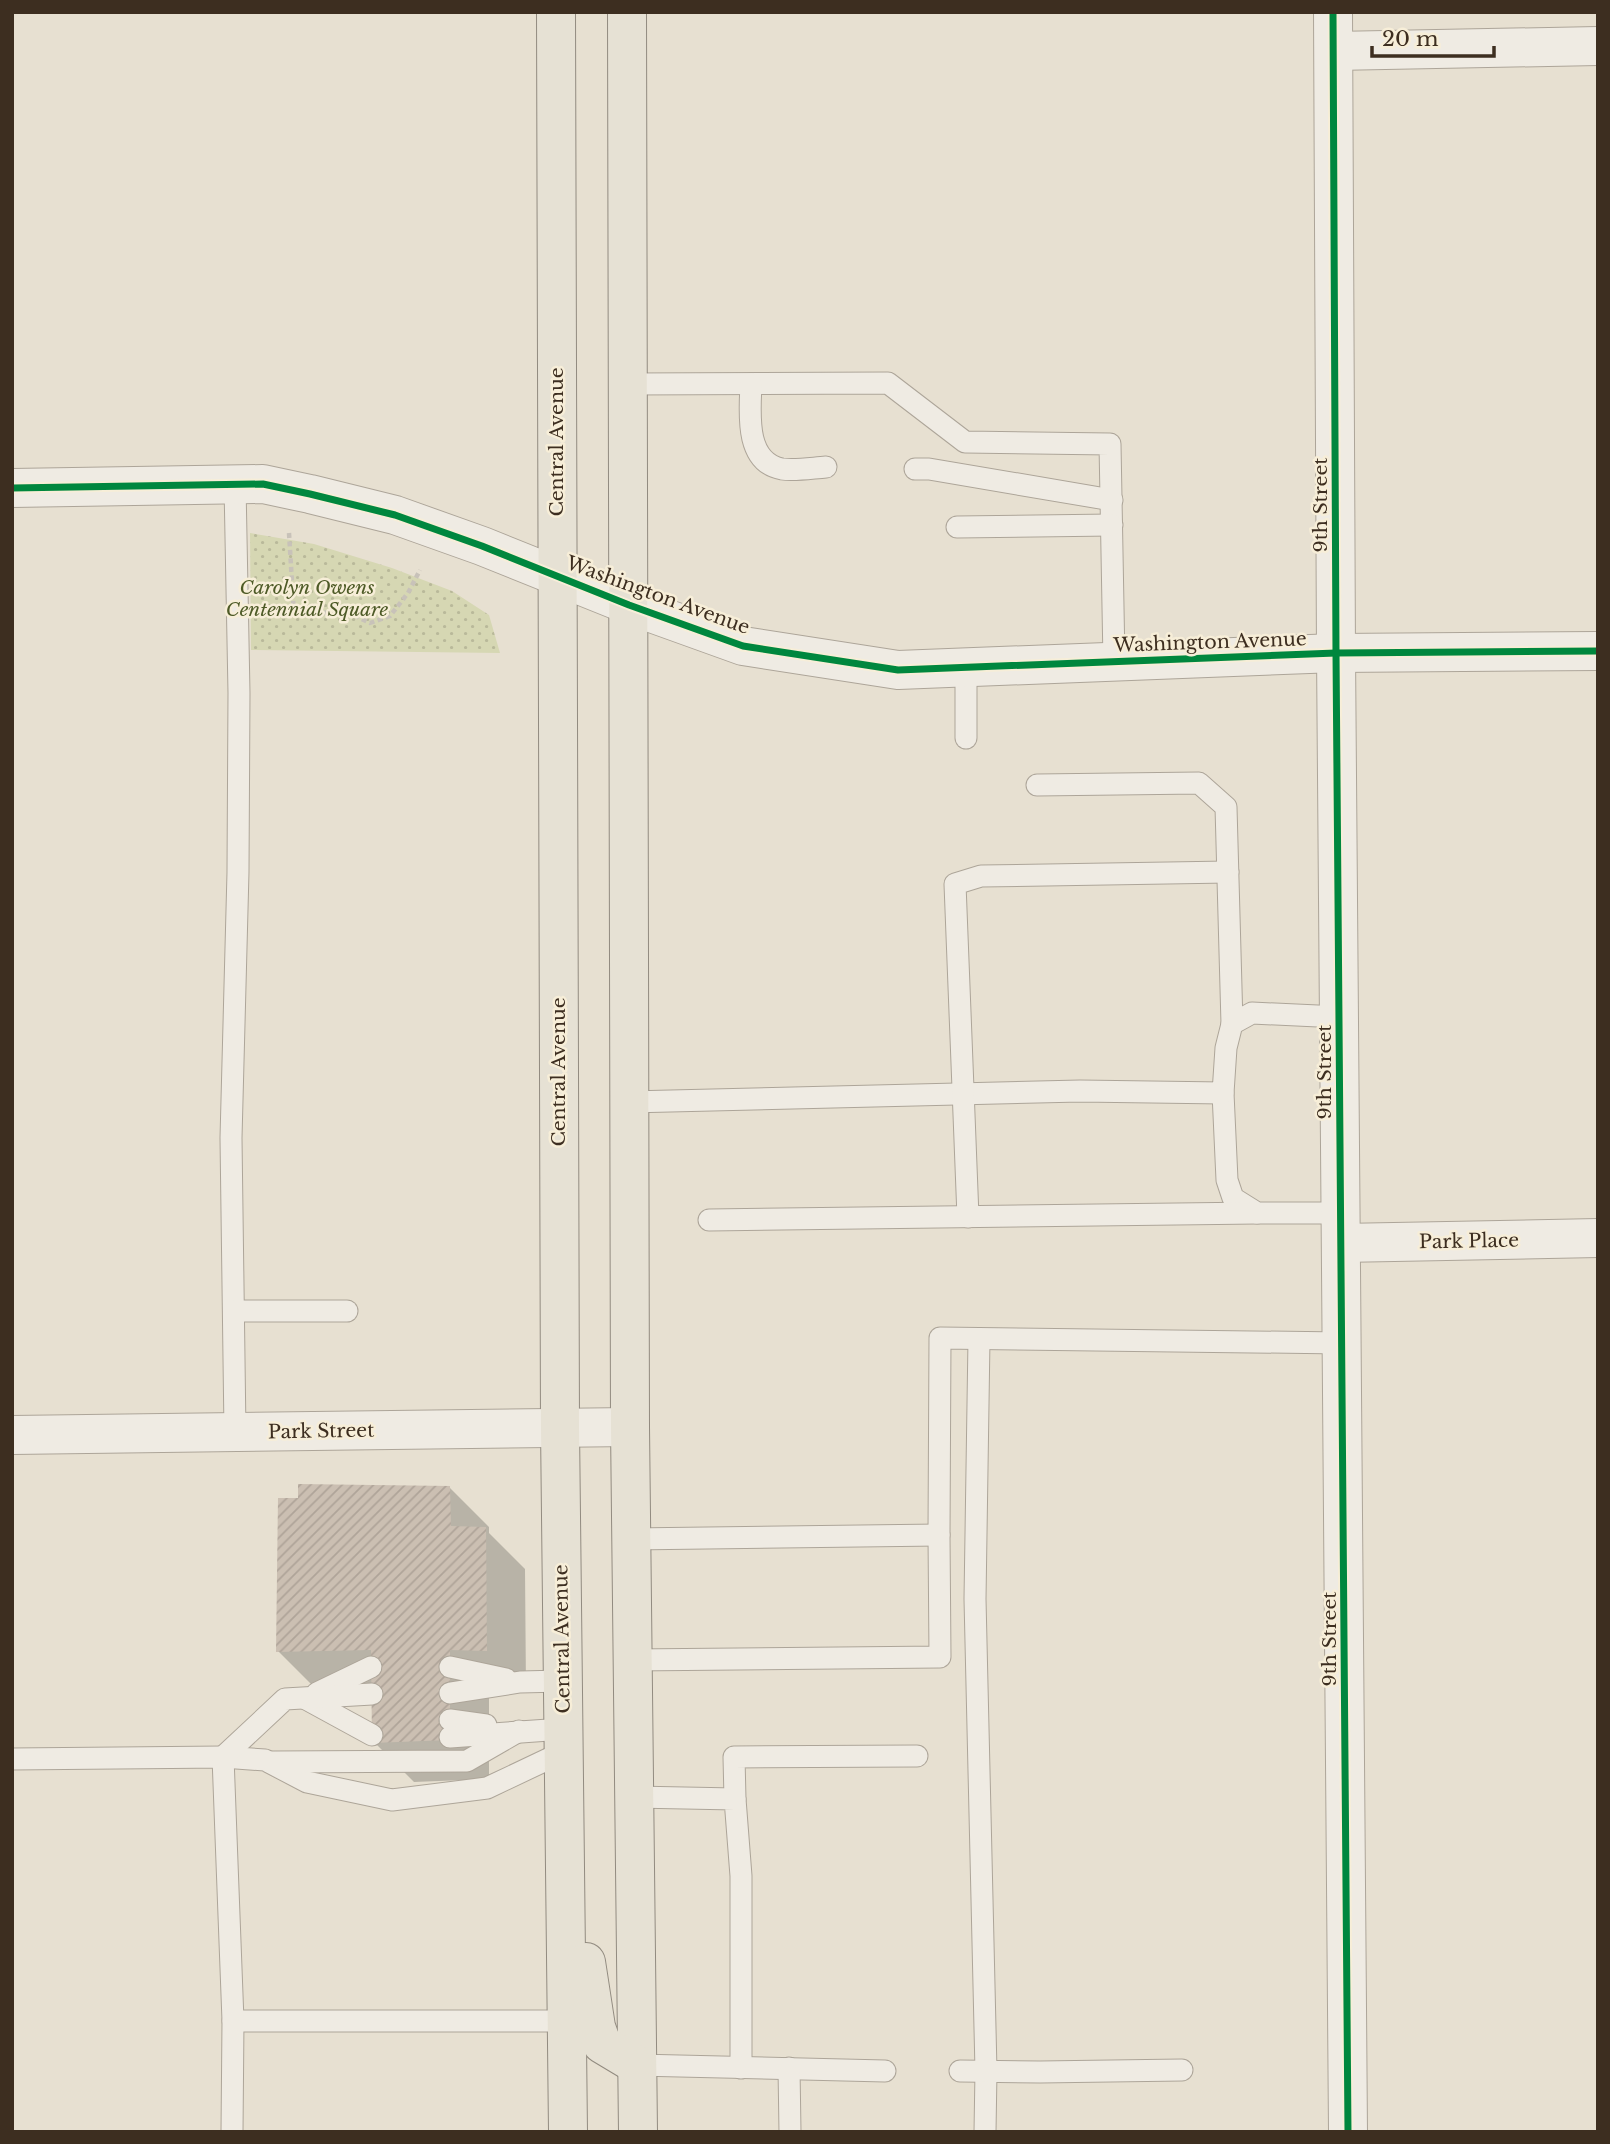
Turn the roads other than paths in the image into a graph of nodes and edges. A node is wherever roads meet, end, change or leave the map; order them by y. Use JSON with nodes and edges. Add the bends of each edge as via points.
{"nodes":[{"id":1,"x":556,"y":12,"type":"edge"},
{"id":2,"x":627,"y":12,"type":"edge"},
{"id":3,"x":1333,"y":12,"type":"edge"},
{"id":4,"x":1598,"y":46,"type":"edge"},
{"id":5,"x":1334,"y":51,"type":"junction"},
{"id":6,"x":629,"y":384,"type":"junction"},
{"id":7,"x":751,"y":384,"type":"junction"},
{"id":8,"x":826,"y":467,"type":"dead end"},
{"id":9,"x":915,"y":470,"type":"dead end"},
{"id":10,"x":235,"y":485,"type":"junction"},
{"id":11,"x":12,"y":488,"type":"edge"},
{"id":12,"x":1112,"y":500,"type":"junction"},
{"id":13,"x":1112,"y":525,"type":"junction"},
{"id":14,"x":957,"y":527,"type":"dead end"},
{"id":15,"x":556,"y":574,"type":"junction"},
{"id":16,"x":629,"y":605,"type":"junction"},
{"id":17,"x":1598,"y":650,"type":"edge"},
{"id":18,"x":1336,"y":653,"type":"junction"},
{"id":19,"x":1114,"y":662,"type":"junction"},
{"id":20,"x":966,"y":668,"type":"junction"},
{"id":21,"x":967,"y":738,"type":"dead end"},
{"id":22,"x":1037,"y":785,"type":"dead end"},
{"id":23,"x":1228,"y":872,"type":"junction"},
{"id":24,"x":1339,"y":1017,"type":"junction"},
{"id":25,"x":1232,"y":1024,"type":"junction"},
{"id":26,"x":1223,"y":1093,"type":"junction"},
{"id":27,"x":964,"y":1094,"type":"junction"},
{"id":28,"x":629,"y":1102,"type":"junction"},
{"id":29,"x":1257,"y":1213,"type":"junction"},
{"id":30,"x":968,"y":1217,"type":"junction"},
{"id":31,"x":709,"y":1220,"type":"dead end"},
{"id":32,"x":1341,"y":1228,"type":"junction"},
{"id":33,"x":1598,"y":1238,"type":"edge"},
{"id":34,"x":234,"y":1311,"type":"junction"},
{"id":35,"x":346,"y":1311,"type":"dead end"},
{"id":36,"x":979,"y":1339,"type":"junction"},
{"id":37,"x":1342,"y":1343,"type":"junction"},
{"id":38,"x":630,"y":1427,"type":"junction"},
{"id":39,"x":560,"y":1429,"type":"junction"},
{"id":40,"x":235,"y":1432,"type":"junction"},
{"id":41,"x":12,"y":1435,"type":"edge"},
{"id":42,"x":939,"y":1535,"type":"junction"},
{"id":43,"x":631,"y":1539,"type":"junction"},
{"id":44,"x":632,"y":1660,"type":"junction"},
{"id":45,"x":372,"y":1667,"type":"dead end"},
{"id":46,"x":450,"y":1667,"type":"dead end"},
{"id":47,"x":562,"y":1681,"type":"junction"},
{"id":48,"x":520,"y":1682,"type":"junction"},
{"id":49,"x":450,"y":1693,"type":"dead end"},
{"id":50,"x":372,"y":1694,"type":"dead end"},
{"id":51,"x":306,"y":1699,"type":"junction"},
{"id":52,"x":372,"y":1728,"type":"dead end"},
{"id":53,"x":450,"y":1728,"type":"dead end"},
{"id":54,"x":519,"y":1731,"type":"junction"},
{"id":55,"x":563,"y":1740,"type":"junction"},
{"id":56,"x":917,"y":1756,"type":"dead end"},
{"id":57,"x":223,"y":1757,"type":"junction"},
{"id":58,"x":12,"y":1759,"type":"edge"},
{"id":59,"x":270,"y":1762,"type":"junction"},
{"id":60,"x":634,"y":1797,"type":"junction"},
{"id":61,"x":735,"y":1799,"type":"junction"},
{"id":62,"x":564,"y":1898,"type":"junction"},
{"id":63,"x":233,"y":2021,"type":"junction"},
{"id":64,"x":567,"y":2021,"type":"junction"},
{"id":65,"x":637,"y":2065,"type":"junction"},
{"id":66,"x":741,"y":2068,"type":"junction"},
{"id":67,"x":789,"y":2068,"type":"junction"},
{"id":68,"x":1182,"y":2070,"type":"dead end"},
{"id":69,"x":886,"y":2071,"type":"dead end"},
{"id":70,"x":960,"y":2071,"type":"dead end"},
{"id":71,"x":986,"y":2071,"type":"junction"},
{"id":72,"x":232,"y":2132,"type":"edge"},
{"id":73,"x":568,"y":2132,"type":"edge"},
{"id":74,"x":638,"y":2132,"type":"edge"},
{"id":75,"x":790,"y":2132,"type":"edge"},
{"id":76,"x":985,"y":2132,"type":"edge"},
{"id":77,"x":1348,"y":2132,"type":"edge"}],
"edges":[{"from":1,"to":15,"type":"main road","name":"Central Avenue"},
{"from":2,"to":6,"type":"main road"},
{"from":3,"to":5,"type":"street","name":"9th Street"},
{"from":4,"to":5,"type":"street"},
{"from":5,"to":18,"type":"street","name":"9th Street"},
{"from":6,"to":7,"type":"lane"},
{"from":6,"to":16,"type":"main road"},
{"from":7,"to":8,"type":"lane","via":[[750,429],[766,461],[781,469]]},
{"from":7,"to":12,"type":"lane","via":[[888,383],[965,442],[1110,444]]},
{"from":9,"to":12,"type":"lane"},
{"from":10,"to":11,"type":"street","name":"Washington Avenue"},
{"from":10,"to":15,"type":"street","name":"Washington Avenue","via":[[263,484],[395,515]]},
{"from":10,"to":34,"type":"lane","via":[[239,693],[231,1138]]},
{"from":12,"to":13,"type":"lane"},
{"from":13,"to":14,"type":"lane"},
{"from":13,"to":19,"type":"lane"},
{"from":15,"to":16,"type":"street","name":"Washington Avenue"},
{"from":15,"to":39,"type":"main road","name":"Central Avenue"},
{"from":16,"to":20,"type":"street","name":"Washington Avenue","via":[[743,646],[898,670]]},
{"from":16,"to":28,"type":"main road"},
{"from":17,"to":18,"type":"street","name":"Washington Avenue"},
{"from":18,"to":19,"type":"street","name":"Washington Avenue"},
{"from":18,"to":24,"type":"street","name":"9th Street"},
{"from":19,"to":20,"type":"street","name":"Washington Avenue"},
{"from":20,"to":21,"type":"lane"},
{"from":22,"to":23,"type":"lane","via":[[1199,783],[1226,807]]},
{"from":23,"to":25,"type":"lane"},
{"from":23,"to":27,"type":"lane","via":[[981,876],[955,884]]},
{"from":24,"to":25,"type":"lane","via":[[1252,1013]]},
{"from":24,"to":32,"type":"street","name":"9th Street"},
{"from":25,"to":26,"type":"lane"},
{"from":26,"to":27,"type":"lane"},
{"from":26,"to":29,"type":"lane","via":[[1227,1180],[1233,1198]]},
{"from":27,"to":28,"type":"lane"},
{"from":27,"to":30,"type":"lane"},
{"from":28,"to":38,"type":"main road"},
{"from":29,"to":30,"type":"lane"},
{"from":29,"to":32,"type":"lane"},
{"from":30,"to":31,"type":"lane"},
{"from":32,"to":33,"type":"street","name":"Park Place"},
{"from":32,"to":37,"type":"street","name":"9th Street"},
{"from":34,"to":35,"type":"lane"},
{"from":34,"to":40,"type":"lane"},
{"from":36,"to":37,"type":"lane"},
{"from":36,"to":42,"type":"lane","via":[[940,1338]]},
{"from":36,"to":71,"type":"lane","via":[[975,1599]]},
{"from":37,"to":77,"type":"street","name":"9th Street"},
{"from":38,"to":39,"type":"street","name":"Park Street"},
{"from":38,"to":43,"type":"main road"},
{"from":39,"to":40,"type":"street","name":"Park Street"},
{"from":39,"to":47,"type":"main road","name":"Central Avenue"},
{"from":40,"to":41,"type":"street","name":"Park Street"},
{"from":42,"to":43,"type":"lane"},
{"from":42,"to":44,"type":"lane","via":[[940,1657]]},
{"from":43,"to":44,"type":"main road"},
{"from":44,"to":60,"type":"main road"},
{"from":45,"to":51,"type":"lane"},
{"from":46,"to":48,"type":"lane"},
{"from":47,"to":48,"type":"lane"},
{"from":47,"to":55,"type":"main road","name":"Central Avenue"},
{"from":48,"to":49,"type":"lane"},
{"from":50,"to":51,"type":"lane"},
{"from":51,"to":52,"type":"lane"},
{"from":51,"to":57,"type":"lane","via":[[285,1699]]},
{"from":53,"to":54,"type":"lane"},
{"from":54,"to":55,"type":"lane"},
{"from":54,"to":59,"type":"lane","via":[[467,1761]]},
{"from":55,"to":59,"type":"lane","via":[[487,1788],[392,1800],[307,1782]]},
{"from":55,"to":62,"type":"main road","name":"Central Avenue"},
{"from":56,"to":61,"type":"lane","via":[[734,1757]]},
{"from":57,"to":58,"type":"lane"},
{"from":57,"to":59,"type":"lane"},
{"from":57,"to":63,"type":"lane"},
{"from":60,"to":61,"type":"lane"},
{"from":60,"to":65,"type":"main road"},
{"from":61,"to":66,"type":"lane","via":[[741,1876]]},
{"from":62,"to":64,"type":"main road","name":"Central Avenue"},
{"from":62,"to":65,"type":"main road","via":[[581,1925],[602,2044]]},
{"from":63,"to":64,"type":"lane"},
{"from":63,"to":72,"type":"lane"},
{"from":64,"to":73,"type":"main road","name":"Central Avenue"},
{"from":65,"to":66,"type":"lane"},
{"from":65,"to":74,"type":"main road"},
{"from":66,"to":67,"type":"lane"},
{"from":67,"to":69,"type":"lane"},
{"from":67,"to":75,"type":"lane"},
{"from":68,"to":71,"type":"lane"},
{"from":70,"to":71,"type":"lane"},
{"from":71,"to":76,"type":"lane"}]}
